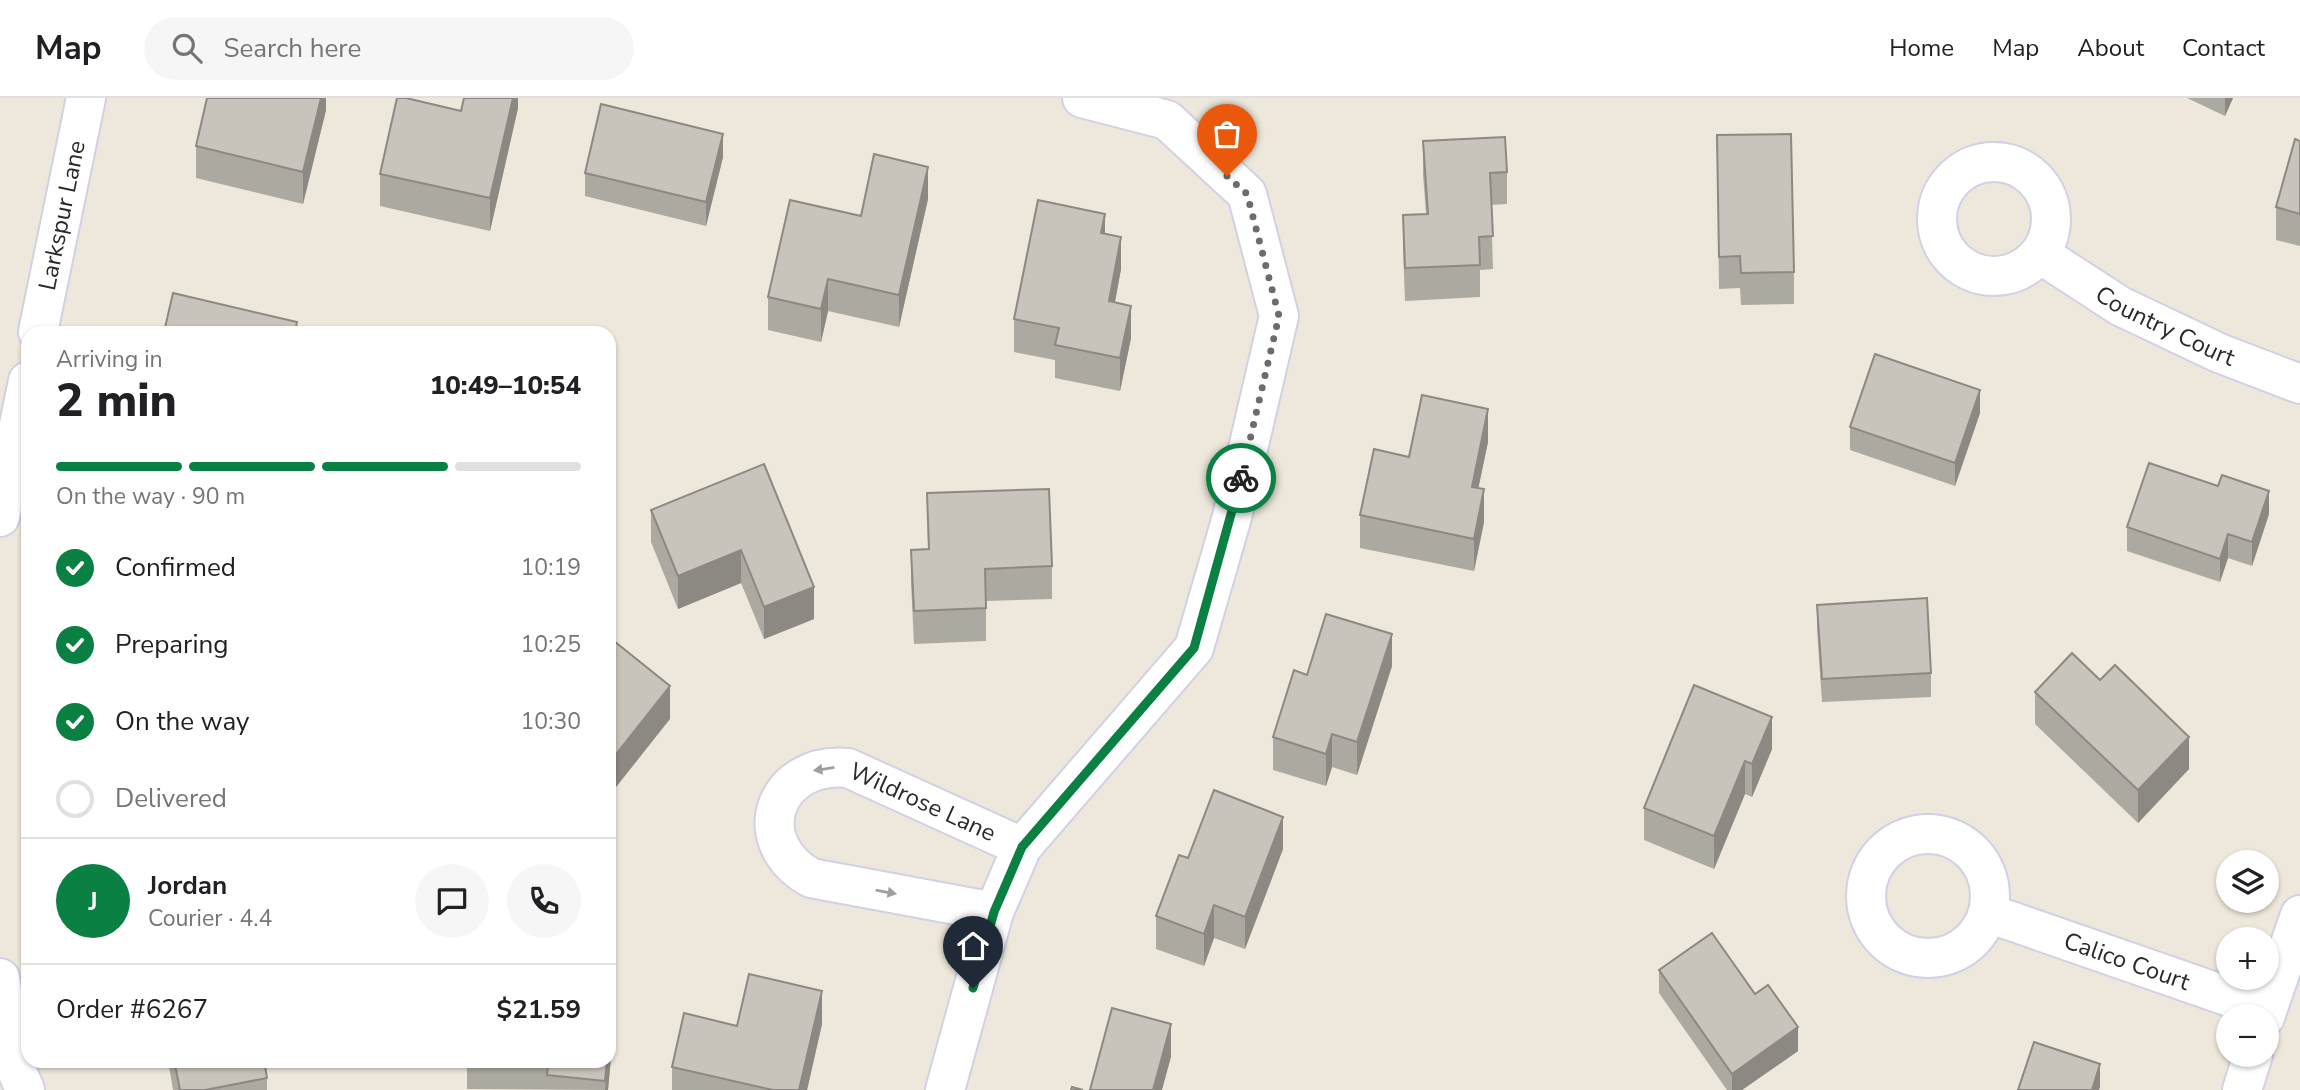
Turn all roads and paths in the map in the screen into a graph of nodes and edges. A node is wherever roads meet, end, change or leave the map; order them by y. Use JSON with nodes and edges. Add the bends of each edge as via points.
{"nodes":[{"id":1,"x":86,"y":98,"type":"edge"},
{"id":2,"x":1082,"y":98,"type":"edge"},
{"id":3,"x":2040,"y":254,"type":"dead end"},
{"id":4,"x":39,"y":326,"type":"edge"},
{"id":5,"x":2300,"y":384,"type":"edge"},
{"id":6,"x":21,"y":415,"type":"edge"},
{"id":7,"x":0,"y":517,"type":"edge"},
{"id":8,"x":1022,"y":847,"type":"junction"},
{"id":9,"x":994,"y":912,"type":"junction"},
{"id":10,"x":1988,"y":913,"type":"dead end"},
{"id":11,"x":2300,"y":915,"type":"edge"},
{"id":12,"x":0,"y":978,"type":"edge"},
{"id":13,"x":2241,"y":1004,"type":"edge"},
{"id":14,"x":2269,"y":1004,"type":"edge"},
{"id":15,"x":2249,"y":1067,"type":"edge"},
{"id":16,"x":25,"y":1090,"type":"edge"},
{"id":17,"x":945,"y":1090,"type":"edge"},
{"id":18,"x":2242,"y":1090,"type":"edge"}],
"edges":[{"from":1,"to":4,"type":"street","name":"Larkspur Lane"},
{"from":2,"to":8,"type":"street","name":"Wildrose Lane","via":[[1167,120],[1247,194],[1279,316],[1232,517],[1194,648]]},
{"from":3,"to":5,"type":"street","name":"Country Court","via":[[2120,306],[2219,353]]},
{"from":6,"to":7,"type":"street"},
{"from":8,"to":9,"type":"street","name":"Wildrose Lane"},
{"from":8,"to":9,"type":"street","name":"Wildrose Lane","one_way":true,"via":[[848,768],[828,766],[810,772],[793,782],[781,797],[775,835],[794,869],[811,878]]},
{"from":9,"to":17,"type":"street","name":"Wildrose Lane"},
{"from":10,"to":13,"type":"street","name":"Calico Court"},
{"from":11,"to":14,"type":"street"},
{"from":12,"to":16,"type":"street","via":[[14,1064]]},
{"from":15,"to":18,"type":"street"}]}
